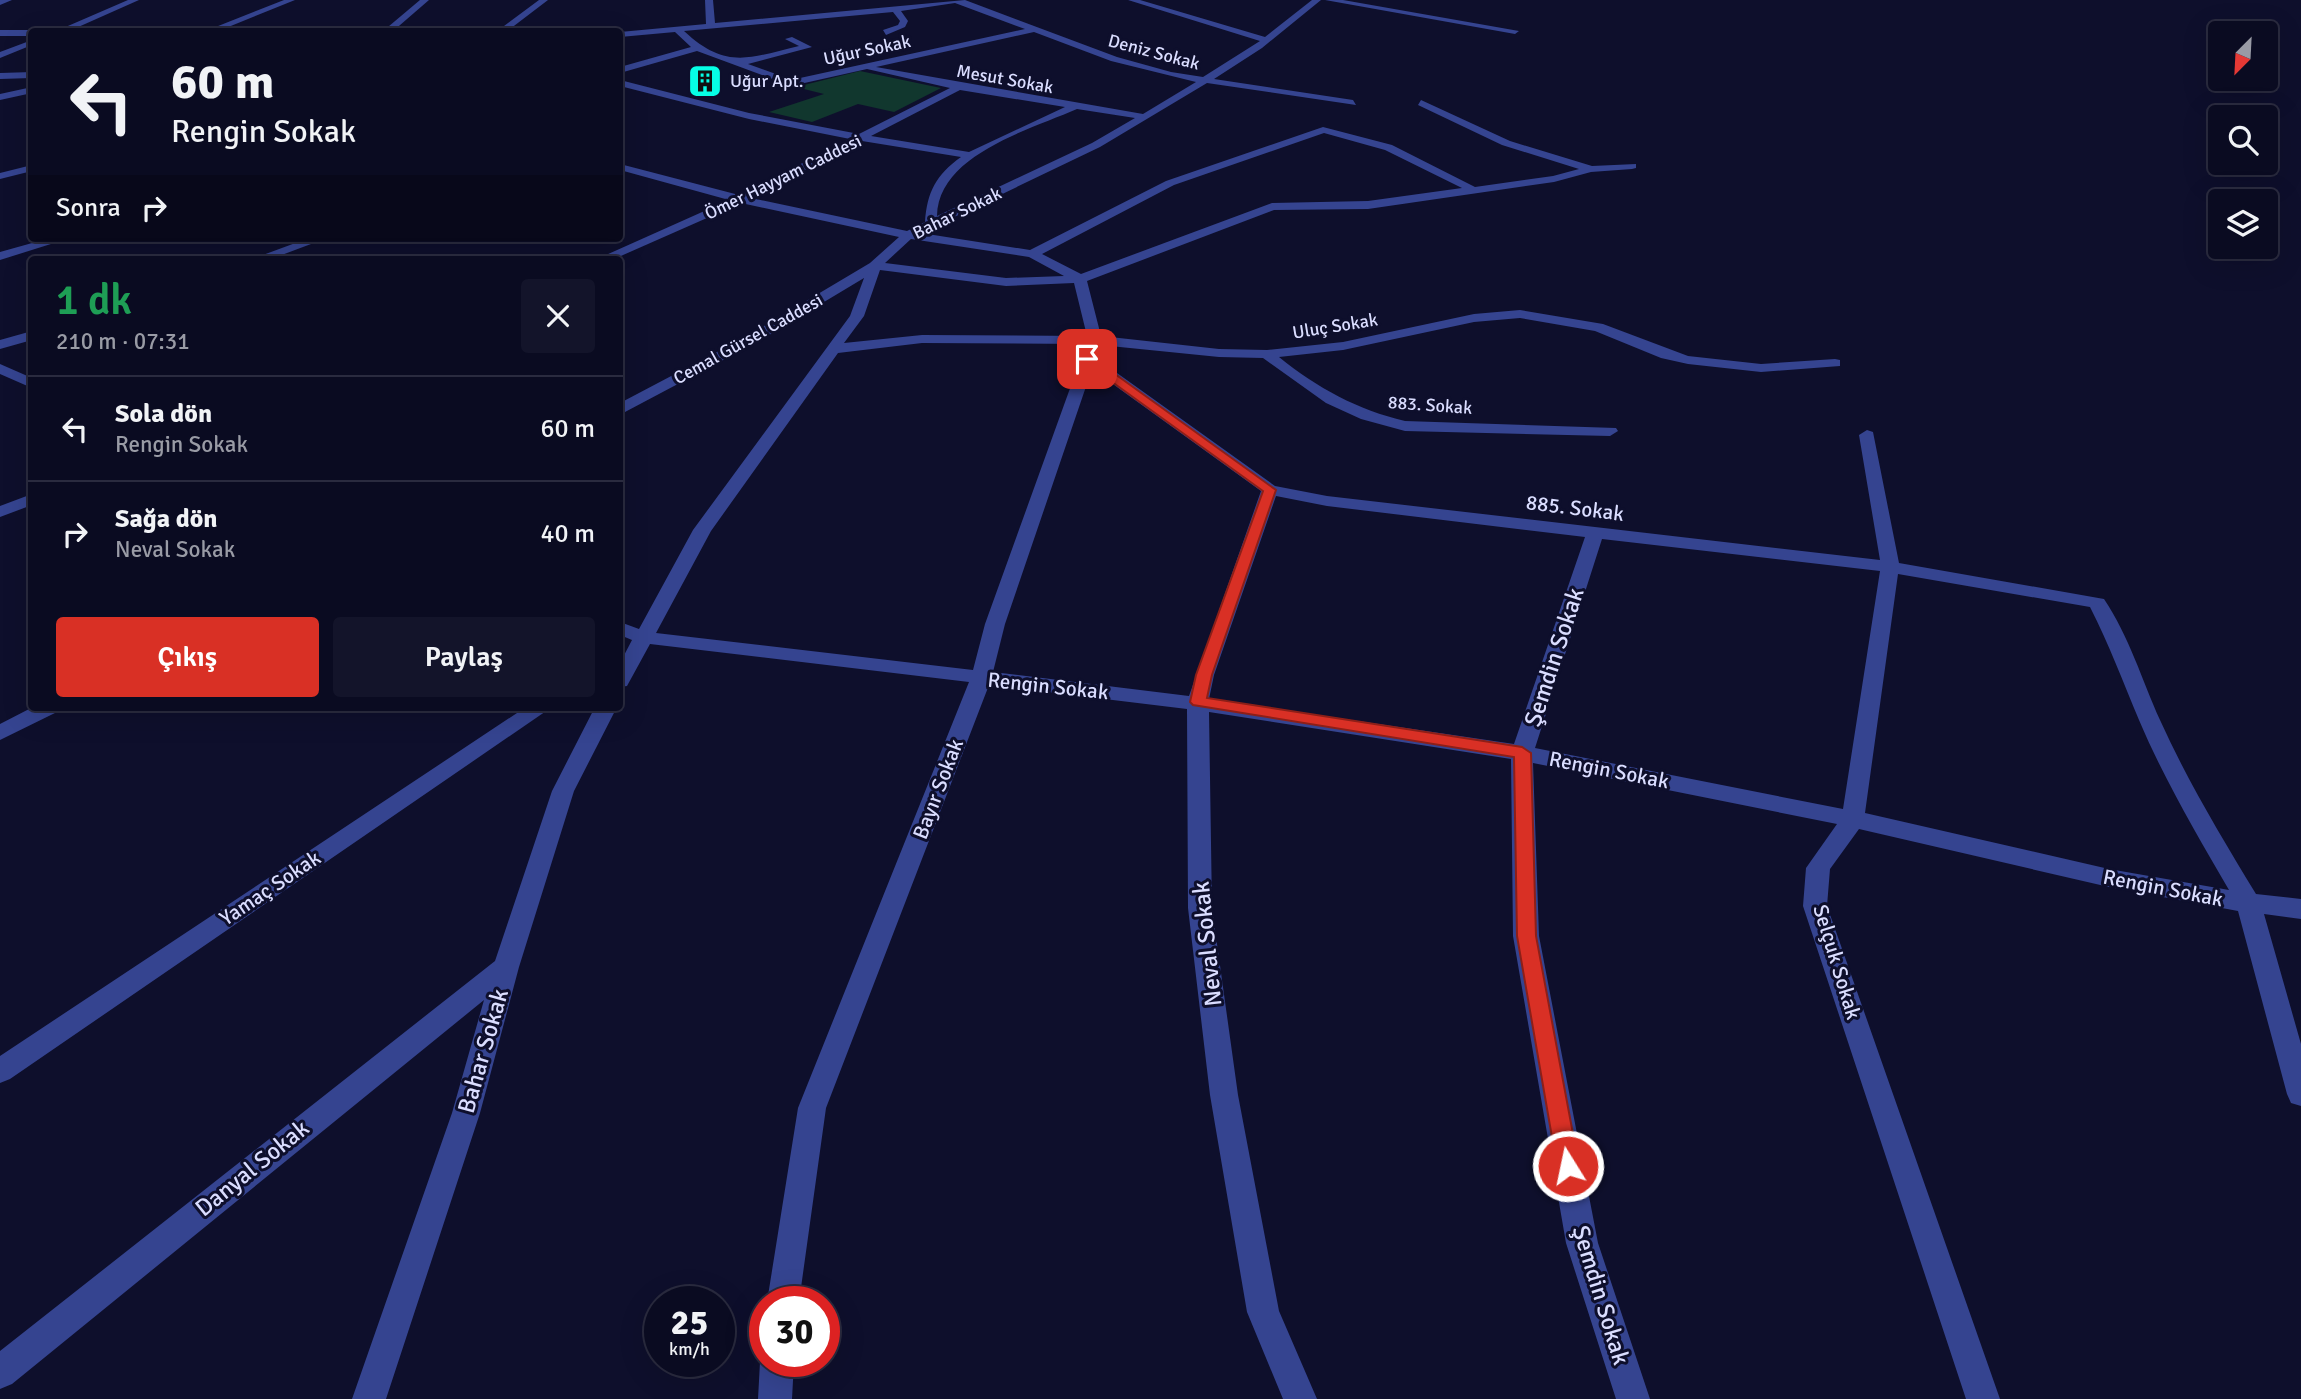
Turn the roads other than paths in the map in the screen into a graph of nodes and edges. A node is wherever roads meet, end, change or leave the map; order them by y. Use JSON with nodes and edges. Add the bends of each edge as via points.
{"nodes":[{"id":1,"x":8,"y":0,"type":"edge"},
{"id":2,"x":135,"y":0,"type":"edge"},
{"id":3,"x":291,"y":0,"type":"edge"},
{"id":4,"x":425,"y":0,"type":"edge"},
{"id":5,"x":709,"y":0,"type":"edge"},
{"id":6,"x":961,"y":0,"type":"edge"},
{"id":7,"x":1132,"y":0,"type":"edge"},
{"id":8,"x":1317,"y":0,"type":"edge"},
{"id":9,"x":1329,"y":0,"type":"edge"},
{"id":10,"x":545,"y":1,"type":"edge"},
{"id":11,"x":956,"y":1,"type":"edge"},
{"id":12,"x":940,"y":2,"type":"edge"},
{"id":13,"x":0,"y":3,"type":"edge"},
{"id":14,"x":895,"y":9,"type":"junction"},
{"id":15,"x":710,"y":26,"type":"junction"},
{"id":16,"x":68,"y":28,"type":"edge"},
{"id":17,"x":218,"y":28,"type":"edge"},
{"id":18,"x":391,"y":28,"type":"edge"},
{"id":19,"x":506,"y":28,"type":"edge"},
{"id":20,"x":677,"y":29,"type":"junction"},
{"id":21,"x":1033,"y":30,"type":"junction"},
{"id":22,"x":1515,"y":31,"type":"dead end"},
{"id":23,"x":887,"y":32,"type":"dead end"},
{"id":24,"x":0,"y":33,"type":"edge"},
{"id":25,"x":28,"y":33,"type":"edge"},
{"id":26,"x":623,"y":34,"type":"edge"},
{"id":27,"x":789,"y":39,"type":"dead end"},
{"id":28,"x":1266,"y":40,"type":"junction"},
{"id":29,"x":28,"y":44,"type":"edge"},
{"id":30,"x":697,"y":48,"type":"junction"},
{"id":31,"x":0,"y":55,"type":"edge"},
{"id":32,"x":738,"y":63,"type":"junction"},
{"id":33,"x":862,"y":67,"type":"junction"},
{"id":34,"x":623,"y":69,"type":"edge"},
{"id":35,"x":28,"y":75,"type":"edge"},
{"id":36,"x":0,"y":76,"type":"edge"},
{"id":37,"x":1202,"y":80,"type":"junction"},
{"id":38,"x":623,"y":84,"type":"edge"},
{"id":39,"x":959,"y":87,"type":"junction"},
{"id":40,"x":28,"y":91,"type":"edge"},
{"id":41,"x":0,"y":97,"type":"edge"},
{"id":42,"x":1353,"y":103,"type":"dead end"},
{"id":43,"x":1421,"y":103,"type":"dead end"},
{"id":44,"x":1075,"y":106,"type":"junction"},
{"id":45,"x":1144,"y":117,"type":"junction"},
{"id":46,"x":863,"y":138,"type":"junction"},
{"id":47,"x":968,"y":155,"type":"junction"},
{"id":48,"x":1632,"y":166,"type":"dead end"},
{"id":49,"x":623,"y":168,"type":"edge"},
{"id":50,"x":28,"y":169,"type":"edge"},
{"id":51,"x":1591,"y":169,"type":"junction"},
{"id":52,"x":0,"y":176,"type":"edge"},
{"id":53,"x":1474,"y":191,"type":"junction"},
{"id":54,"x":740,"y":199,"type":"junction"},
{"id":55,"x":932,"y":223,"type":"junction"},
{"id":56,"x":908,"y":235,"type":"junction"},
{"id":57,"x":50,"y":242,"type":"edge"},
{"id":58,"x":309,"y":242,"type":"edge"},
{"id":59,"x":1032,"y":254,"type":"junction"},
{"id":60,"x":0,"y":256,"type":"edge"},
{"id":61,"x":267,"y":256,"type":"edge"},
{"id":62,"x":610,"y":256,"type":"edge"},
{"id":63,"x":875,"y":266,"type":"junction"},
{"id":64,"x":1080,"y":279,"type":"junction"},
{"id":65,"x":28,"y":336,"type":"edge"},
{"id":66,"x":0,"y":345,"type":"edge"},
{"id":67,"x":832,"y":349,"type":"junction"},
{"id":68,"x":1091,"y":349,"type":"junction"},
{"id":69,"x":1267,"y":354,"type":"junction"},
{"id":70,"x":1835,"y":363,"type":"dead end"},
{"id":71,"x":0,"y":368,"type":"edge"},
{"id":72,"x":28,"y":382,"type":"edge"},
{"id":73,"x":623,"y":407,"type":"edge"},
{"id":74,"x":1610,"y":431,"type":"dead end"},
{"id":75,"x":1867,"y":435,"type":"dead end"},
{"id":76,"x":1270,"y":490,"type":"junction"},
{"id":77,"x":28,"y":501,"type":"edge"},
{"id":78,"x":0,"y":512,"type":"edge"},
{"id":79,"x":1595,"y":533,"type":"junction"},
{"id":80,"x":1890,"y":567,"type":"junction"},
{"id":81,"x":623,"y":629,"type":"edge"},
{"id":82,"x":642,"y":637,"type":"junction"},
{"id":83,"x":623,"y":650,"type":"edge"},
{"id":84,"x":623,"y":675,"type":"edge"},
{"id":85,"x":981,"y":679,"type":"junction"},
{"id":86,"x":1198,"y":702,"type":"junction"},
{"id":87,"x":42,"y":711,"type":"edge"},
{"id":88,"x":535,"y":711,"type":"edge"},
{"id":89,"x":604,"y":711,"type":"edge"},
{"id":90,"x":0,"y":733,"type":"edge"},
{"id":91,"x":1522,"y":753,"type":"junction"},
{"id":92,"x":1853,"y":819,"type":"junction"},
{"id":93,"x":2249,"y":904,"type":"junction"},
{"id":94,"x":2301,"y":909,"type":"edge"},
{"id":95,"x":506,"y":967,"type":"junction"},
{"id":96,"x":0,"y":1071,"type":"edge"},
{"id":97,"x":2301,"y":1094,"type":"edge"},
{"id":98,"x":785,"y":1286,"type":"edge"},
{"id":99,"x":0,"y":1373,"type":"edge"},
{"id":100,"x":776,"y":1377,"type":"edge"},
{"id":101,"x":369,"y":1399,"type":"edge"},
{"id":102,"x":775,"y":1399,"type":"edge"},
{"id":103,"x":1300,"y":1399,"type":"edge"},
{"id":104,"x":1633,"y":1399,"type":"edge"},
{"id":105,"x":1983,"y":1399,"type":"edge"}],
"edges":[{"from":1,"to":13,"type":"street"},
{"from":2,"to":16,"type":"street"},
{"from":3,"to":17,"type":"street"},
{"from":4,"to":18,"type":"street"},
{"from":5,"to":15,"type":"street"},
{"from":6,"to":11,"type":"street"},
{"from":7,"to":28,"type":"street"},
{"from":8,"to":28,"type":"street","name":"Bahar Sokak"},
{"from":9,"to":22,"type":"street"},
{"from":10,"to":19,"type":"street"},
{"from":11,"to":12,"type":"street"},
{"from":11,"to":21,"type":"street","name":"Deniz Sokak"},
{"from":12,"to":14,"type":"street"},
{"from":14,"to":15,"type":"street"},
{"from":14,"to":23,"type":"street","via":[[904,21]]},
{"from":15,"to":20,"type":"street"},
{"from":20,"to":26,"type":"street"},
{"from":20,"to":30,"type":"street","name":"Uğur Sokak"},
{"from":21,"to":33,"type":"street","name":"Uğur Sokak"},
{"from":21,"to":37,"type":"street","name":"Deniz Sokak","via":[[1114,59]]},
{"from":24,"to":25,"type":"street"},
{"from":27,"to":32,"type":"street","via":[[808,47]]},
{"from":28,"to":37,"type":"street","name":"Bahar Sokak"},
{"from":29,"to":31,"type":"street"},
{"from":30,"to":32,"type":"street","name":"Uğur Sokak"},
{"from":30,"to":34,"type":"street"},
{"from":32,"to":33,"type":"street","name":"Uğur Sokak","via":[[786,81]]},
{"from":33,"to":39,"type":"street","name":"Mesut Sokak"},
{"from":35,"to":36,"type":"street"},
{"from":37,"to":42,"type":"street","name":"Deniz Sokak"},
{"from":37,"to":45,"type":"street","name":"Bahar Sokak"},
{"from":38,"to":46,"type":"street"},
{"from":39,"to":44,"type":"street","name":"Mesut Sokak"},
{"from":39,"to":46,"type":"street","name":"Ömer Hayyam Caddesi"},
{"from":40,"to":41,"type":"street"},
{"from":43,"to":51,"type":"street","via":[[1506,143]]},
{"from":44,"to":45,"type":"street","name":"Mesut Sokak"},
{"from":44,"to":47,"type":"street"},
{"from":45,"to":55,"type":"street","name":"Bahar Sokak","via":[[1096,145]]},
{"from":46,"to":47,"type":"street"},
{"from":46,"to":54,"type":"street","name":"Ömer Hayyam Caddesi"},
{"from":47,"to":55,"type":"street","via":[[945,174],[932,197]]},
{"from":48,"to":51,"type":"street"},
{"from":49,"to":54,"type":"street"},
{"from":50,"to":52,"type":"street"},
{"from":51,"to":53,"type":"street"},
{"from":53,"to":59,"type":"street","via":[[1399,149],[1323,130],[1170,183]]},
{"from":53,"to":64,"type":"street","via":[[1368,205],[1272,207]]},
{"from":54,"to":56,"type":"street"},
{"from":54,"to":62,"type":"street","name":"Ömer Hayyam Caddesi"},
{"from":55,"to":56,"type":"street","name":"Bahar Sokak"},
{"from":56,"to":59,"type":"street"},
{"from":56,"to":63,"type":"street","name":"Bahar Sokak"},
{"from":57,"to":60,"type":"street"},
{"from":58,"to":61,"type":"street"},
{"from":59,"to":64,"type":"street"},
{"from":63,"to":64,"type":"street","via":[[1006,282]]},
{"from":63,"to":67,"type":"street","name":"Bahar Sokak","via":[[857,316]]},
{"from":63,"to":73,"type":"street","name":"Cemal Gürsel Caddesi","via":[[754,338]]},
{"from":64,"to":68,"type":"street"},
{"from":65,"to":66,"type":"street"},
{"from":67,"to":68,"type":"street","name":"Uluç Sokak","via":[[922,339]]},
{"from":67,"to":82,"type":"street","name":"Bahar Sokak","via":[[702,530]]},
{"from":68,"to":69,"type":"street","name":"Uluç Sokak"},
{"from":68,"to":76,"type":"street","name":"885. Sokak"},
{"from":68,"to":85,"type":"street","name":"Bayır Sokak","via":[[995,624]]},
{"from":69,"to":70,"type":"street","name":"Uluç Sokak","via":[[1343,346],[1474,318],[1521,314],[1598,327],[1688,360],[1761,368]]},
{"from":69,"to":74,"type":"street","name":"883. Sokak","via":[[1295,379],[1340,407],[1380,421],[1405,426]]},
{"from":71,"to":72,"type":"street"},
{"from":75,"to":80,"type":"street","name":"Selçuk Sokak"},
{"from":76,"to":79,"type":"street","name":"885. Sokak"},
{"from":76,"to":86,"type":"street","name":"Neval Sokak"},
{"from":77,"to":78,"type":"street"},
{"from":79,"to":80,"type":"street","name":"885. Sokak"},
{"from":79,"to":91,"type":"street","name":"Şemdin Sokak"},
{"from":80,"to":92,"type":"street","name":"Selçuk Sokak"},
{"from":80,"to":93,"type":"street","name":"885. Sokak","via":[[2097,603],[2126,659],[2150,721]]},
{"from":81,"to":82,"type":"street","name":"Rengin Sokak"},
{"from":82,"to":83,"type":"street"},
{"from":82,"to":84,"type":"street","name":"Bahar Sokak"},
{"from":82,"to":85,"type":"street","name":"Rengin Sokak"},
{"from":85,"to":86,"type":"street","name":"Rengin Sokak"},
{"from":85,"to":98,"type":"street","name":"Bayır Sokak","via":[[812,1108]]},
{"from":86,"to":91,"type":"street","name":"Rengin Sokak"},
{"from":86,"to":103,"type":"street","name":"Neval Sokak","via":[[1200,908],[1224,1095],[1263,1312]]},
{"from":87,"to":90,"type":"street"},
{"from":88,"to":96,"type":"street","name":"Yamaç Sokak"},
{"from":89,"to":95,"type":"street","name":"Bahar Sokak","via":[[563,791]]},
{"from":91,"to":92,"type":"street","name":"Rengin Sokak"},
{"from":91,"to":104,"type":"street","name":"Şemdin Sokak","via":[[1526,936],[1582,1243]]},
{"from":92,"to":93,"type":"street","name":"Rengin Sokak","via":[[2163,891]]},
{"from":92,"to":105,"type":"street","name":"Selçuk Sokak","via":[[1818,868],[1815,906]]},
{"from":93,"to":94,"type":"street","name":"Rengin Sokak"},
{"from":93,"to":97,"type":"street"},
{"from":95,"to":99,"type":"street","name":"Danyal Sokak"},
{"from":95,"to":101,"type":"street","name":"Bahar Sokak","via":[[466,1113]]},
{"from":100,"to":102,"type":"street"}]}
